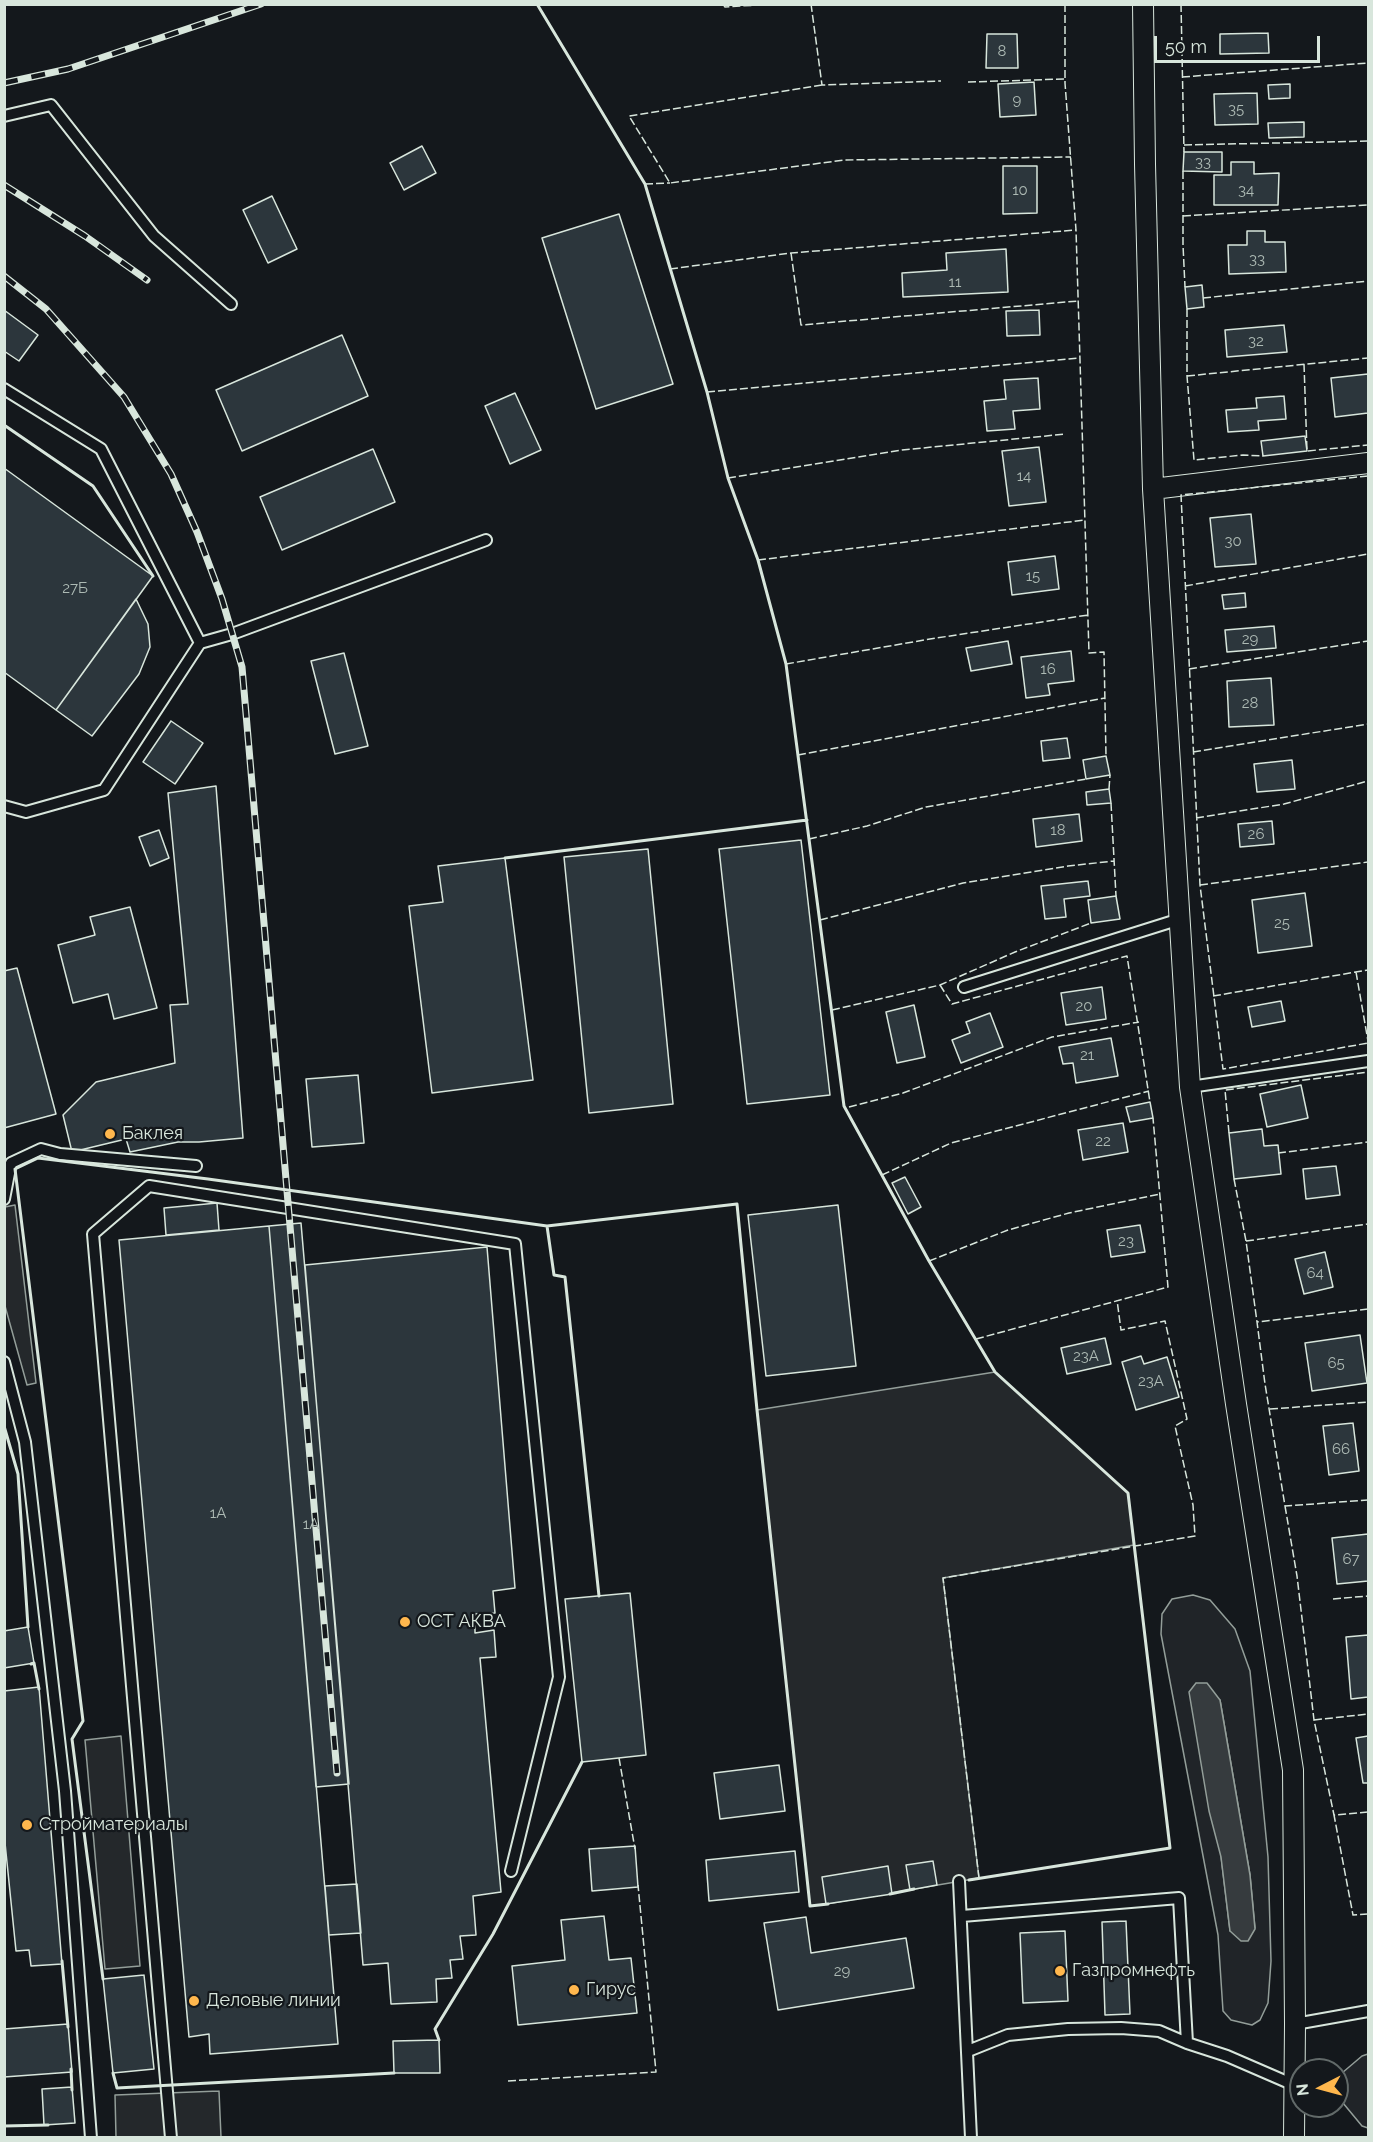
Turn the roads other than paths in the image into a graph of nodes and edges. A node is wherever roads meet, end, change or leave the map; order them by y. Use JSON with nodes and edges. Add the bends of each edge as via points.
{"nodes":[{"id":1,"x":1143,"y":4,"type":"edge"},
{"id":2,"x":4,"y":116,"type":"edge"},
{"id":3,"x":231,"y":304,"type":"dead end"},
{"id":4,"x":4,"y":389,"type":"edge"},
{"id":5,"x":1368,"y":463,"type":"edge"},
{"id":6,"x":1154,"y":489,"type":"junction"},
{"id":7,"x":486,"y":540,"type":"dead end"},
{"id":8,"x":200,"y":643,"type":"junction"},
{"id":9,"x":4,"y":806,"type":"edge"},
{"id":10,"x":1180,"y":920,"type":"junction"},
{"id":11,"x":964,"y":987,"type":"dead end"},
{"id":12,"x":1368,"y":1061,"type":"edge"},
{"id":13,"x":1190,"y":1088,"type":"junction"},
{"id":14,"x":196,"y":1166,"type":"dead end"},
{"id":15,"x":4,"y":1198,"type":"edge"},
{"id":16,"x":4,"y":1362,"type":"edge"},
{"id":17,"x":511,"y":1871,"type":"dead end"},
{"id":18,"x":959,"y":1881,"type":"dead end"},
{"id":19,"x":962,"y":1916,"type":"junction"},
{"id":20,"x":1368,"y":2011,"type":"edge"},
{"id":21,"x":1296,"y":2024,"type":"junction"},
{"id":22,"x":1187,"y":2043,"type":"junction"},
{"id":23,"x":969,"y":2051,"type":"junction"},
{"id":24,"x":1295,"y":2058,"type":"edge"},
{"id":25,"x":1289,"y":2083,"type":"edge"},
{"id":26,"x":1294,"y":2118,"type":"edge"},
{"id":27,"x":91,"y":2138,"type":"edge"},
{"id":28,"x":171,"y":2138,"type":"edge"},
{"id":29,"x":971,"y":2138,"type":"edge"},
{"id":30,"x":1294,"y":2138,"type":"edge"}],
"edges":[{"from":1,"to":6,"type":"street"},
{"from":2,"to":3,"type":"lane","via":[[51,105],[154,236]]},
{"from":4,"to":8,"type":"lane","via":[[100,449]]},
{"from":5,"to":6,"type":"street"},
{"from":6,"to":10,"type":"street"},
{"from":7,"to":8,"type":"lane"},
{"from":8,"to":9,"type":"lane","via":[[104,790],[26,812]]},
{"from":10,"to":11,"type":"lane"},
{"from":10,"to":13,"type":"street"},
{"from":12,"to":13,"type":"lane"},
{"from":13,"to":21,"type":"street","via":[[1293,1770]]},
{"from":14,"to":15,"type":"lane","via":[[41,1149],[11,1163]]},
{"from":16,"to":27,"type":"lane","via":[[26,1442],[63,1768]]},
{"from":17,"to":28,"type":"lane","via":[[559,1677],[515,1244],[149,1186],[93,1234]]},
{"from":18,"to":19,"type":"lane"},
{"from":19,"to":22,"type":"lane","via":[[1179,1898]]},
{"from":19,"to":23,"type":"lane"},
{"from":20,"to":21,"type":"lane"},
{"from":21,"to":24,"type":"street"},
{"from":22,"to":23,"type":"lane","via":[[1159,2031],[1068,2029],[1008,2035]]},
{"from":22,"to":25,"type":"lane"},
{"from":23,"to":29,"type":"lane"},
{"from":26,"to":30,"type":"street"}]}
